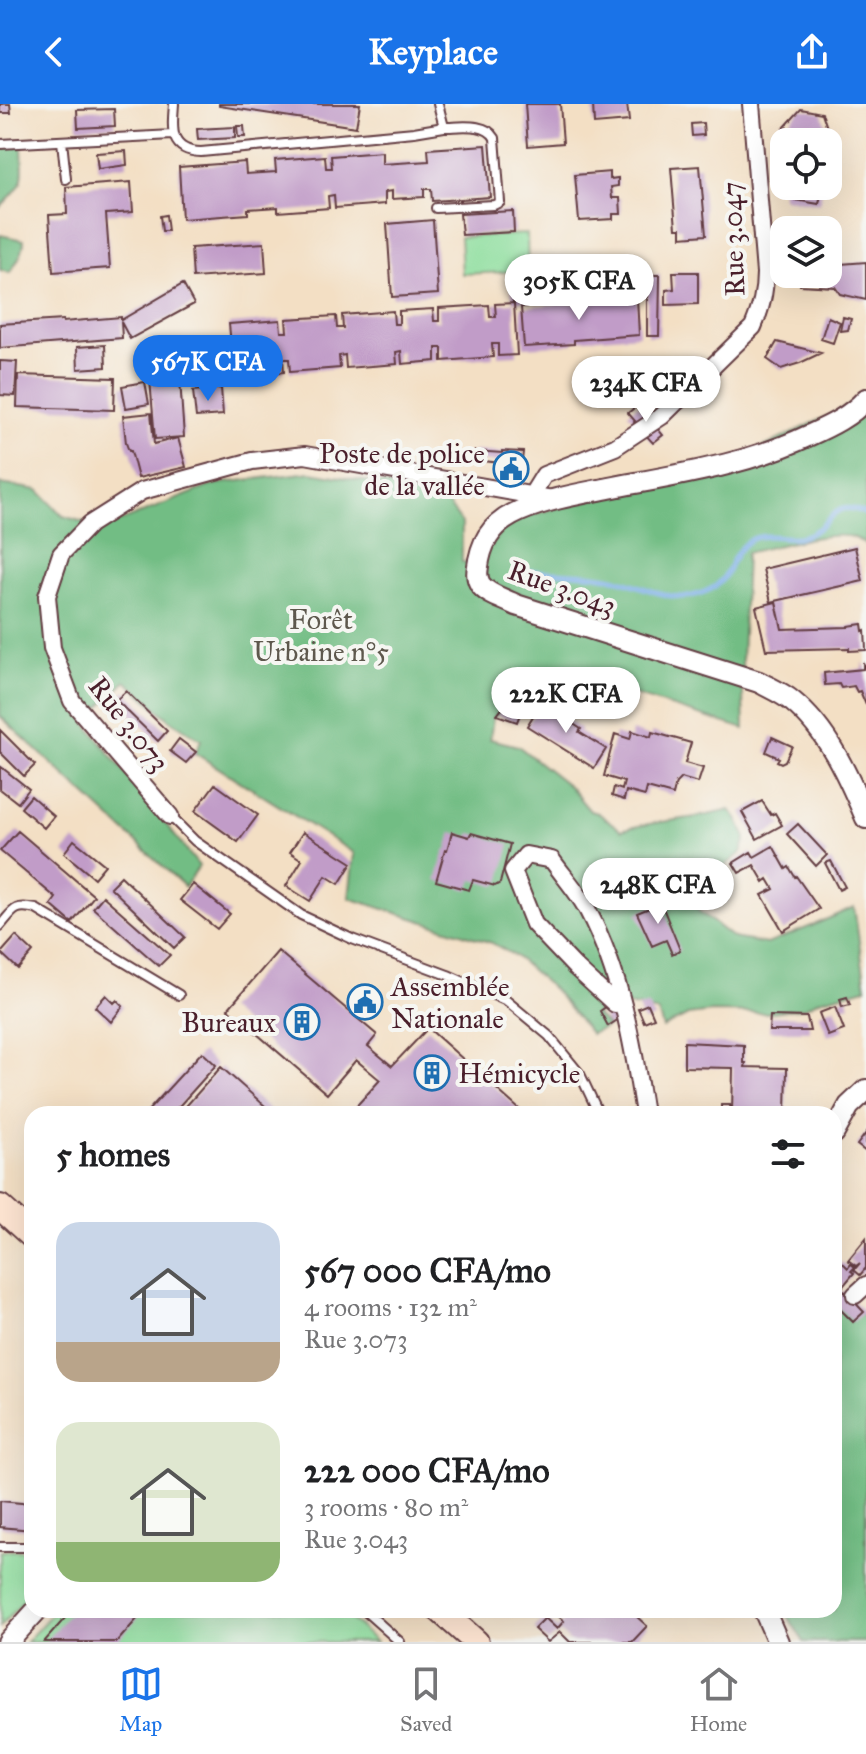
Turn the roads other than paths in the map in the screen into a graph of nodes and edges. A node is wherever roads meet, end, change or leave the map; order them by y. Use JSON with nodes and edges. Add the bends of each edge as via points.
{"nodes":[{"id":1,"x":174,"y":104,"type":"edge"},
{"id":2,"x":438,"y":104,"type":"edge"},
{"id":3,"x":751,"y":104,"type":"edge"},
{"id":4,"x":444,"y":127,"type":"junction"},
{"id":5,"x":173,"y":135,"type":"junction"},
{"id":6,"x":62,"y":141,"type":"junction"},
{"id":7,"x":0,"y":144,"type":"edge"},
{"id":8,"x":66,"y":179,"type":"dead end"},
{"id":9,"x":436,"y":208,"type":"dead end"},
{"id":10,"x":866,"y":399,"type":"edge"},
{"id":11,"x":531,"y":496,"type":"junction"},
{"id":12,"x":554,"y":499,"type":"junction"},
{"id":13,"x":170,"y":816,"type":"joint"},
{"id":14,"x":866,"y":818,"type":"edge"},
{"id":15,"x":0,"y":926,"type":"edge"},
{"id":16,"x":179,"y":995,"type":"dead end"},
{"id":17,"x":615,"y":1004,"type":"dead end"},
{"id":18,"x":866,"y":1090,"type":"edge"},
{"id":19,"x":596,"y":1106,"type":"edge"},
{"id":20,"x":643,"y":1106,"type":"edge"},
{"id":21,"x":842,"y":1119,"type":"edge"},
{"id":22,"x":0,"y":1207,"type":"edge"},
{"id":23,"x":24,"y":1229,"type":"edge"},
{"id":24,"x":0,"y":1547,"type":"edge"},
{"id":25,"x":24,"y":1547,"type":"edge"},
{"id":26,"x":30,"y":1618,"type":"edge"},
{"id":27,"x":373,"y":1618,"type":"edge"},
{"id":28,"x":449,"y":1618,"type":"edge"},
{"id":29,"x":768,"y":1618,"type":"edge"},
{"id":30,"x":8,"y":1642,"type":"edge"},
{"id":31,"x":400,"y":1642,"type":"edge"},
{"id":32,"x":476,"y":1642,"type":"edge"},
{"id":33,"x":778,"y":1642,"type":"edge"}],
"edges":[{"from":1,"to":5,"type":"lane"},
{"from":2,"to":4,"type":"lane"},
{"from":3,"to":11,"type":"street","name":"Rue 3.047","via":[[765,273],[753,327],[662,416],[615,447],[544,475]]},
{"from":4,"to":5,"type":"lane","via":[[201,152],[182,148]]},
{"from":4,"to":9,"type":"lane","via":[[491,131],[500,202]]},
{"from":5,"to":6,"type":"lane"},
{"from":6,"to":7,"type":"lane"},
{"from":6,"to":8,"type":"lane"},
{"from":10,"to":12,"type":"street","name":"Rue 3.043","via":[[834,424],[734,463]]},
{"from":11,"to":12,"type":"street","name":"Rue 3.073"},
{"from":11,"to":13,"type":"street","name":"Rue 3.073","via":[[305,455],[252,461],[142,491],[90,524],[61,554],[47,596],[52,648],[72,701]]},
{"from":12,"to":14,"type":"street","name":"Rue 3.043","via":[[518,512],[487,536],[477,572],[481,586],[516,605],[759,682],[789,698],[827,741]]},
{"from":13,"to":19,"type":"lane","name":"Rue 3.073","via":[[195,841],[301,915],[507,1001],[549,1036],[580,1074]]},
{"from":15,"to":16,"type":"lane","via":[[15,909],[36,909]]},
{"from":17,"to":20,"type":"street","via":[[534,924],[513,871],[526,855],[552,860],[587,909],[614,969]]},
{"from":18,"to":21,"type":"street"},
{"from":22,"to":23,"type":"main road"},
{"from":24,"to":25,"type":"lane"},
{"from":26,"to":30,"type":"street"},
{"from":27,"to":31,"type":"lane"},
{"from":28,"to":32,"type":"main road"},
{"from":29,"to":33,"type":"street"}]}
